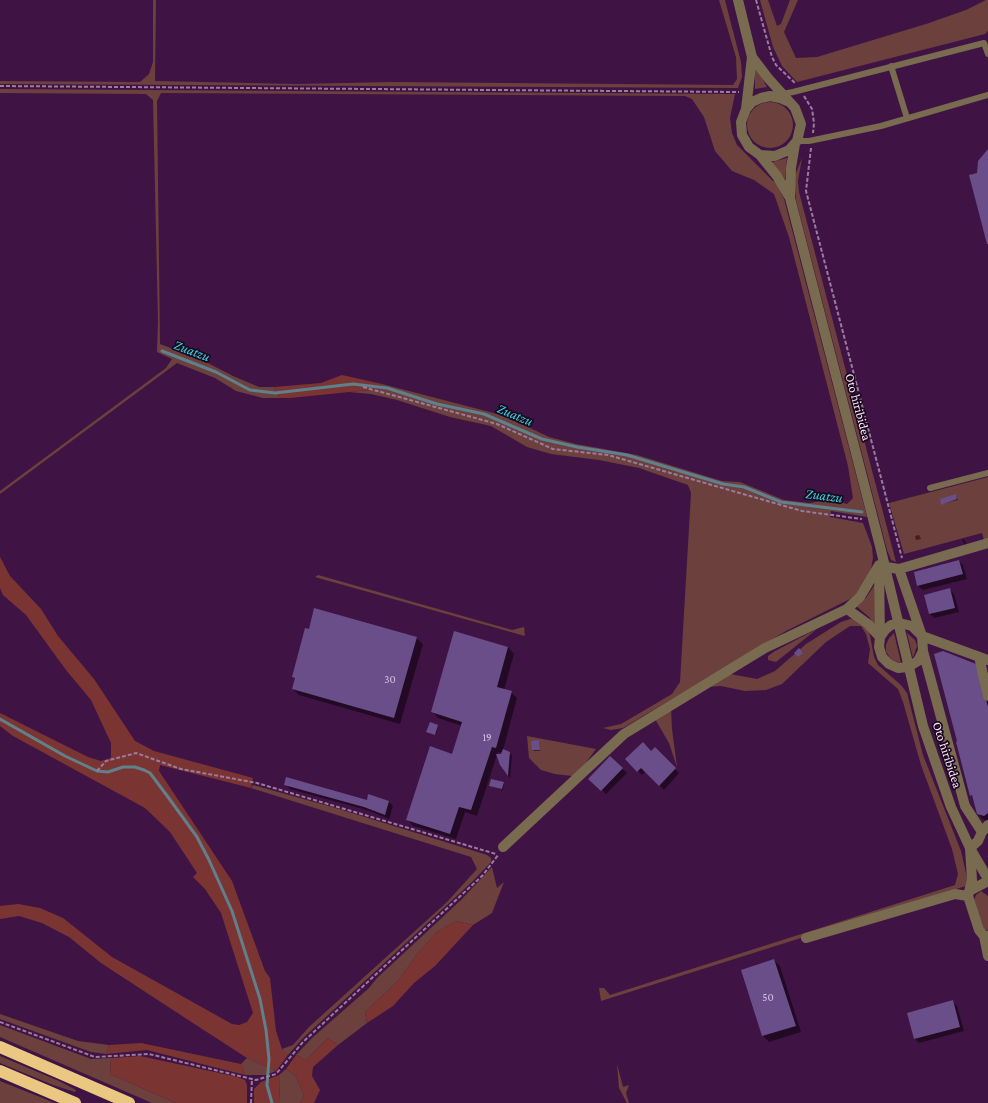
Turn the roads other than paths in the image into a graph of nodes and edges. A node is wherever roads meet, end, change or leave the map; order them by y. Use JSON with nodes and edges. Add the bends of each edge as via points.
{"nodes":[{"id":1,"x":738,"y":0,"type":"edge"},
{"id":2,"x":986,"y":42,"type":"edge"},
{"id":3,"x":988,"y":54,"type":"edge"},
{"id":4,"x":752,"y":57,"type":"junction"},
{"id":5,"x":890,"y":66,"type":"junction"},
{"id":6,"x":782,"y":94,"type":"junction"},
{"id":7,"x":988,"y":95,"type":"edge"},
{"id":8,"x":789,"y":102,"type":"junction"},
{"id":9,"x":746,"y":109,"type":"junction"},
{"id":10,"x":907,"y":118,"type":"junction"},
{"id":11,"x":796,"y":143,"type":"junction"},
{"id":12,"x":760,"y":154,"type":"junction"},
{"id":13,"x":790,"y":198,"type":"junction"},
{"id":14,"x":988,"y":473,"type":"edge"},
{"id":15,"x":930,"y":488,"type":"dead end"},
{"id":16,"x":988,"y":543,"type":"edge"},
{"id":17,"x":883,"y":566,"type":"junction"},
{"id":18,"x":899,"y":569,"type":"junction"},
{"id":19,"x":847,"y":609,"type":"junction"},
{"id":20,"x":899,"y":623,"type":"junction"},
{"id":21,"x":922,"y":636,"type":"junction"},
{"id":22,"x":880,"y":637,"type":"junction"},
{"id":23,"x":923,"y":651,"type":"junction"},
{"id":24,"x":984,"y":658,"type":"edge"},
{"id":25,"x":908,"y":667,"type":"junction"},
{"id":26,"x":988,"y":696,"type":"edge"},
{"id":27,"x":985,"y":828,"type":"edge"},
{"id":28,"x":970,"y":848,"type":"junction"},
{"id":29,"x":501,"y":851,"type":"road end"},
{"id":30,"x":988,"y":880,"type":"edge"},
{"id":31,"x":969,"y":893,"type":"junction"},
{"id":32,"x":986,"y":936,"type":"edge"},
{"id":33,"x":806,"y":938,"type":"dead end"},
{"id":34,"x":988,"y":956,"type":"edge"},
{"id":35,"x":0,"y":1047,"type":"edge"},
{"id":36,"x":0,"y":1071,"type":"edge"},
{"id":37,"x":107,"y":1098,"type":"edge"},
{"id":38,"x":75,"y":1103,"type":"edge"},
{"id":39,"x":129,"y":1103,"type":"edge"}],
"edges":[{"from":1,"to":4,"type":"street","name":"Oto hiribidea"},
{"from":2,"to":3,"type":"lane"},
{"from":2,"to":5,"type":"lane"},
{"from":4,"to":6,"type":"street","name":"Oto hiribidea"},
{"from":4,"to":9,"type":"street","name":"Oto hiribidea"},
{"from":5,"to":6,"type":"lane"},
{"from":5,"to":10,"type":"lane"},
{"from":6,"to":8,"type":"street","name":"Oto hiribidea"},
{"from":7,"to":10,"type":"lane"},
{"from":8,"to":9,"type":"street","via":[[766,97],[752,102]]},
{"from":8,"to":11,"type":"street","name":"Oto hiribidea","via":[[799,116],[801,124]]},
{"from":9,"to":12,"type":"street","name":"Oto hiribidea","via":[[741,122],[742,135],[749,147]]},
{"from":10,"to":11,"type":"lane"},
{"from":11,"to":12,"type":"street","via":[[789,150],[775,156]]},
{"from":11,"to":13,"type":"street","name":"Oto hiribidea","via":[[791,168]]},
{"from":12,"to":13,"type":"street","name":"Oto hiribidea"},
{"from":13,"to":17,"type":"street","name":"Oto hiribidea","via":[[874,520]]},
{"from":14,"to":15,"type":"lane"},
{"from":16,"to":18,"type":"street"},
{"from":17,"to":18,"type":"street"},
{"from":17,"to":19,"type":"street","via":[[860,597]]},
{"from":17,"to":20,"type":"street","name":"Oto hiribidea"},
{"from":17,"to":22,"type":"street"},
{"from":18,"to":21,"type":"street","name":"Oto hiribidea"},
{"from":19,"to":22,"type":"street","via":[[868,624]]},
{"from":19,"to":29,"type":"street","via":[[765,648],[624,734]]},
{"from":20,"to":21,"type":"street","via":[[912,626]]},
{"from":20,"to":22,"type":"street","via":[[888,628]]},
{"from":20,"to":25,"type":"street","name":"Oto hiribidea"},
{"from":21,"to":23,"type":"street","name":"Oto hiribidea"},
{"from":21,"to":24,"type":"street"},
{"from":22,"to":25,"type":"street","via":[[882,657],[898,668]]},
{"from":23,"to":25,"type":"street","via":[[918,661]]},
{"from":23,"to":27,"type":"street","name":"Oto hiribidea","via":[[965,806]]},
{"from":24,"to":26,"type":"street"},
{"from":25,"to":28,"type":"street","name":"Oto hiribidea","via":[[930,749],[950,807]]},
{"from":27,"to":28,"type":"street","via":[[978,841]]},
{"from":28,"to":30,"type":"street","name":"Oto hiribidea"},
{"from":28,"to":31,"type":"street"},
{"from":30,"to":31,"type":"street"},
{"from":31,"to":32,"type":"street","via":[[979,930]]},
{"from":31,"to":33,"type":"street","via":[[955,894]]},
{"from":32,"to":34,"type":"street"},
{"from":35,"to":37,"type":"highway"},
{"from":36,"to":38,"type":"highway"},
{"from":37,"to":39,"type":"highway"}]}
